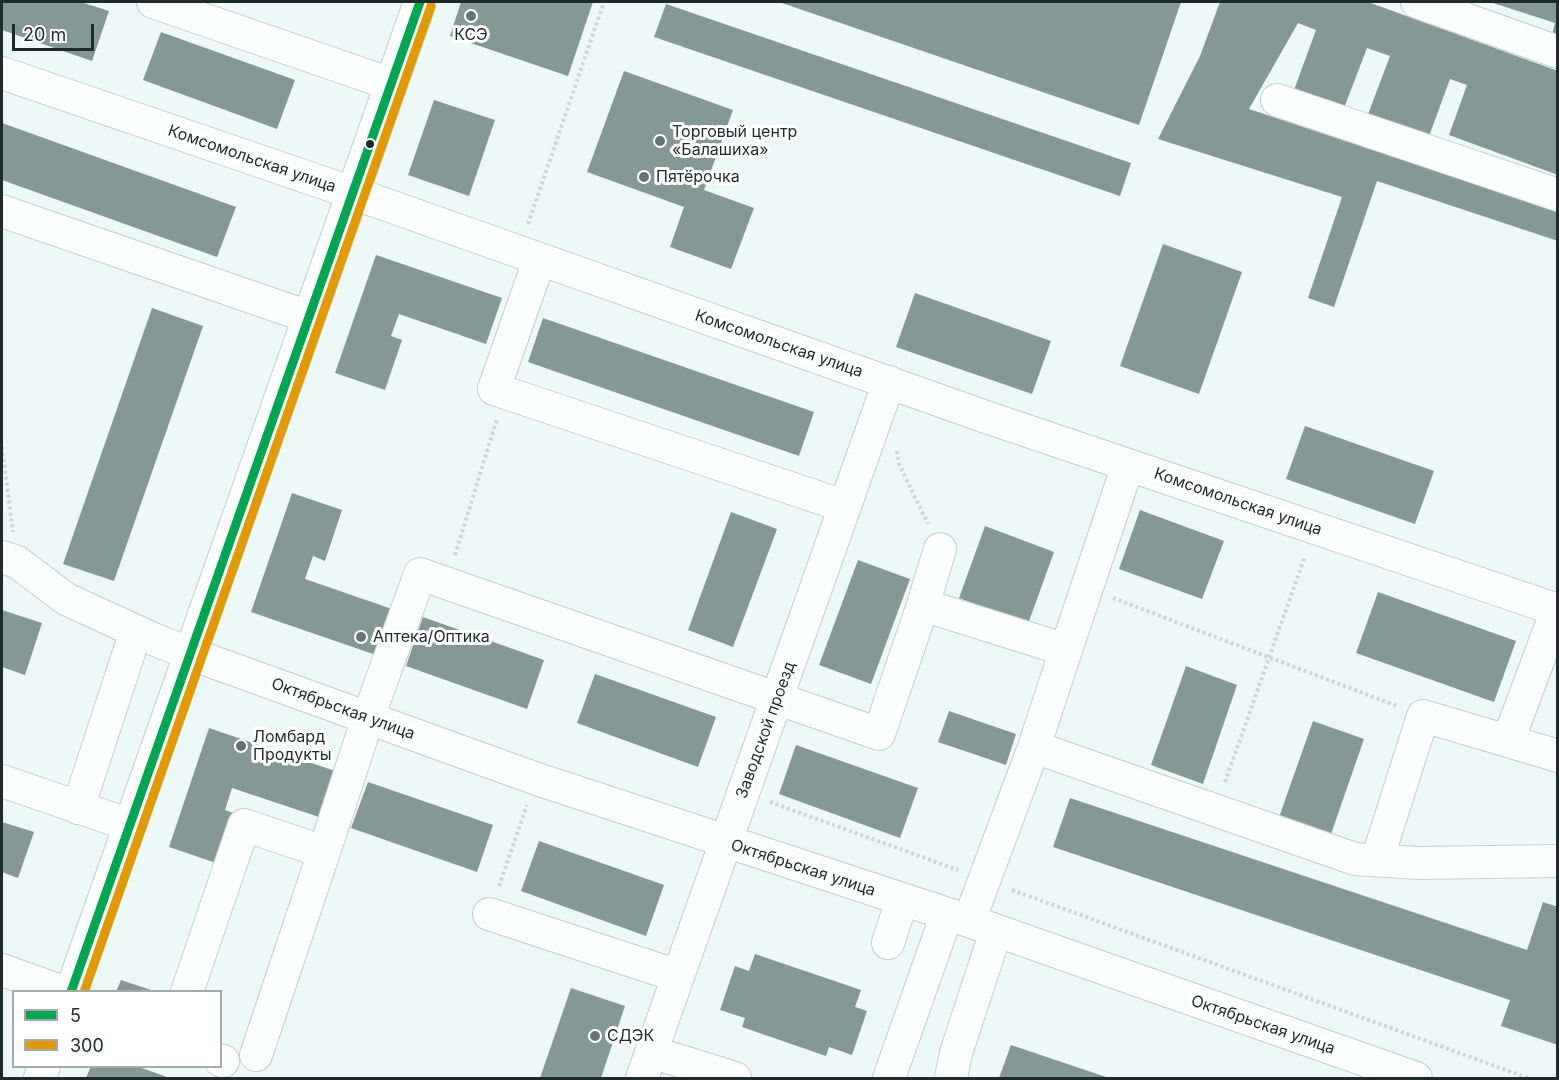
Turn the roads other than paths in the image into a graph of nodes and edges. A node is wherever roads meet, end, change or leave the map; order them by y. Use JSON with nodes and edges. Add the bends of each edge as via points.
{"nodes":[{"id":1,"x":153,"y":2,"type":"edge"},
{"id":2,"x":420,"y":2,"type":"edge"},
{"id":3,"x":1417,"y":2,"type":"edge"},
{"id":4,"x":1557,"y":52,"type":"edge"},
{"id":5,"x":2,"y":74,"type":"edge"},
{"id":6,"x":391,"y":84,"type":"junction"},
{"id":7,"x":1277,"y":100,"type":"dead end"},
{"id":8,"x":353,"y":193,"type":"junction"},
{"id":9,"x":1557,"y":195,"type":"edge"},
{"id":10,"x":2,"y":211,"type":"edge"},
{"id":11,"x":529,"y":257,"type":"junction"},
{"id":12,"x":309,"y":317,"type":"junction"},
{"id":13,"x":889,"y":382,"type":"junction"},
{"id":14,"x":1128,"y":465,"type":"junction"},
{"id":15,"x":844,"y":506,"type":"junction"},
{"id":16,"x":940,"y":549,"type":"road end"},
{"id":17,"x":9,"y":560,"type":"edge"},
{"id":18,"x":923,"y":604,"type":"junction"},
{"id":19,"x":1557,"y":610,"type":"edge"},
{"id":20,"x":136,"y":631,"type":"junction"},
{"id":21,"x":1066,"y":650,"type":"junction"},
{"id":22,"x":191,"y":654,"type":"junction"},
{"id":23,"x":778,"y":699,"type":"junction"},
{"id":24,"x":368,"y":718,"type":"junction"},
{"id":25,"x":1508,"y":741,"type":"junction"},
{"id":26,"x":1034,"y":747,"type":"junction"},
{"id":27,"x":1557,"y":756,"type":"edge"},
{"id":28,"x":2,"y":781,"type":"edge"},
{"id":29,"x":78,"y":808,"type":"junction"},
{"id":30,"x":130,"y":825,"type":"junction"},
{"id":31,"x":726,"y":843,"type":"junction"},
{"id":32,"x":324,"y":852,"type":"junction"},
{"id":33,"x":1377,"y":860,"type":"junction"},
{"id":34,"x":1557,"y":861,"type":"edge"},
{"id":35,"x":902,"y":900,"type":"junction"},
{"id":36,"x":489,"y":914,"type":"road end"},
{"id":37,"x":971,"y":922,"type":"junction"},
{"id":38,"x":888,"y":943,"type":"dead end"},
{"id":39,"x":2,"y":970,"type":"edge"},
{"id":40,"x":678,"y":976,"type":"junction"},
{"id":41,"x":57,"y":990,"type":"edge"},
{"id":42,"x":72,"y":990,"type":"edge"},
{"id":43,"x":188,"y":990,"type":"edge"},
{"id":44,"x":256,"y":1055,"type":"dead end"},
{"id":45,"x":646,"y":1065,"type":"edge"},
{"id":46,"x":735,"y":1078,"type":"edge"},
{"id":47,"x":889,"y":1078,"type":"edge"},
{"id":48,"x":951,"y":1078,"type":"edge"},
{"id":49,"x":1416,"y":1078,"type":"edge"}],
"edges":[{"from":1,"to":6,"type":"street"},
{"from":2,"to":6,"type":"street"},
{"from":3,"to":4,"type":"street"},
{"from":5,"to":8,"type":"street","name":"Комсомольская улица"},
{"from":6,"to":8,"type":"street"},
{"from":7,"to":9,"type":"street"},
{"from":8,"to":11,"type":"street","name":"Комсомольская улица"},
{"from":8,"to":12,"type":"street"},
{"from":10,"to":12,"type":"street"},
{"from":11,"to":13,"type":"street","name":"Комсомольская улица"},
{"from":11,"to":15,"type":"street","via":[[494,389]]},
{"from":12,"to":22,"type":"street"},
{"from":13,"to":14,"type":"street","name":"Комсомольская улица"},
{"from":13,"to":15,"type":"street","name":"Заводской проезд"},
{"from":14,"to":19,"type":"street","name":"Комсомольская улица"},
{"from":14,"to":21,"type":"street"},
{"from":15,"to":23,"type":"street","name":"Заводской проезд"},
{"from":16,"to":18,"type":"street"},
{"from":17,"to":20,"type":"street","name":"Октябрьская улица","via":[[66,598]]},
{"from":18,"to":21,"type":"street"},
{"from":18,"to":23,"type":"street","via":[[879,735]]},
{"from":19,"to":25,"type":"street"},
{"from":20,"to":22,"type":"street","name":"Октябрьская улица"},
{"from":20,"to":29,"type":"street"},
{"from":21,"to":26,"type":"street"},
{"from":22,"to":24,"type":"street","name":"Октябрьская улица"},
{"from":22,"to":30,"type":"street"},
{"from":23,"to":24,"type":"street","via":[[420,574]]},
{"from":23,"to":31,"type":"street","name":"Заводской проезд"},
{"from":24,"to":31,"type":"street","name":"Октябрьская улица"},
{"from":24,"to":32,"type":"street"},
{"from":25,"to":27,"type":"street"},
{"from":25,"to":33,"type":"street","via":[[1423,716]]},
{"from":26,"to":33,"type":"street","via":[[1355,859]]},
{"from":26,"to":37,"type":"street"},
{"from":28,"to":29,"type":"street"},
{"from":29,"to":30,"type":"street"},
{"from":30,"to":42,"type":"street"},
{"from":31,"to":35,"type":"street","name":"Октябрьская улица"},
{"from":31,"to":40,"type":"street","name":"Заводской проезд"},
{"from":32,"to":43,"type":"street","via":[[244,825]]},
{"from":32,"to":44,"type":"street"},
{"from":33,"to":34,"type":"street"},
{"from":35,"to":37,"type":"street","name":"Октябрьская улица"},
{"from":35,"to":38,"type":"street"},
{"from":36,"to":40,"type":"street"},
{"from":37,"to":47,"type":"street"},
{"from":37,"to":48,"type":"street"},
{"from":37,"to":49,"type":"street","name":"Октябрьская улица"},
{"from":39,"to":41,"type":"street"},
{"from":40,"to":45,"type":"street","name":"Заводской проезд"},
{"from":45,"to":46,"type":"street"}]}
